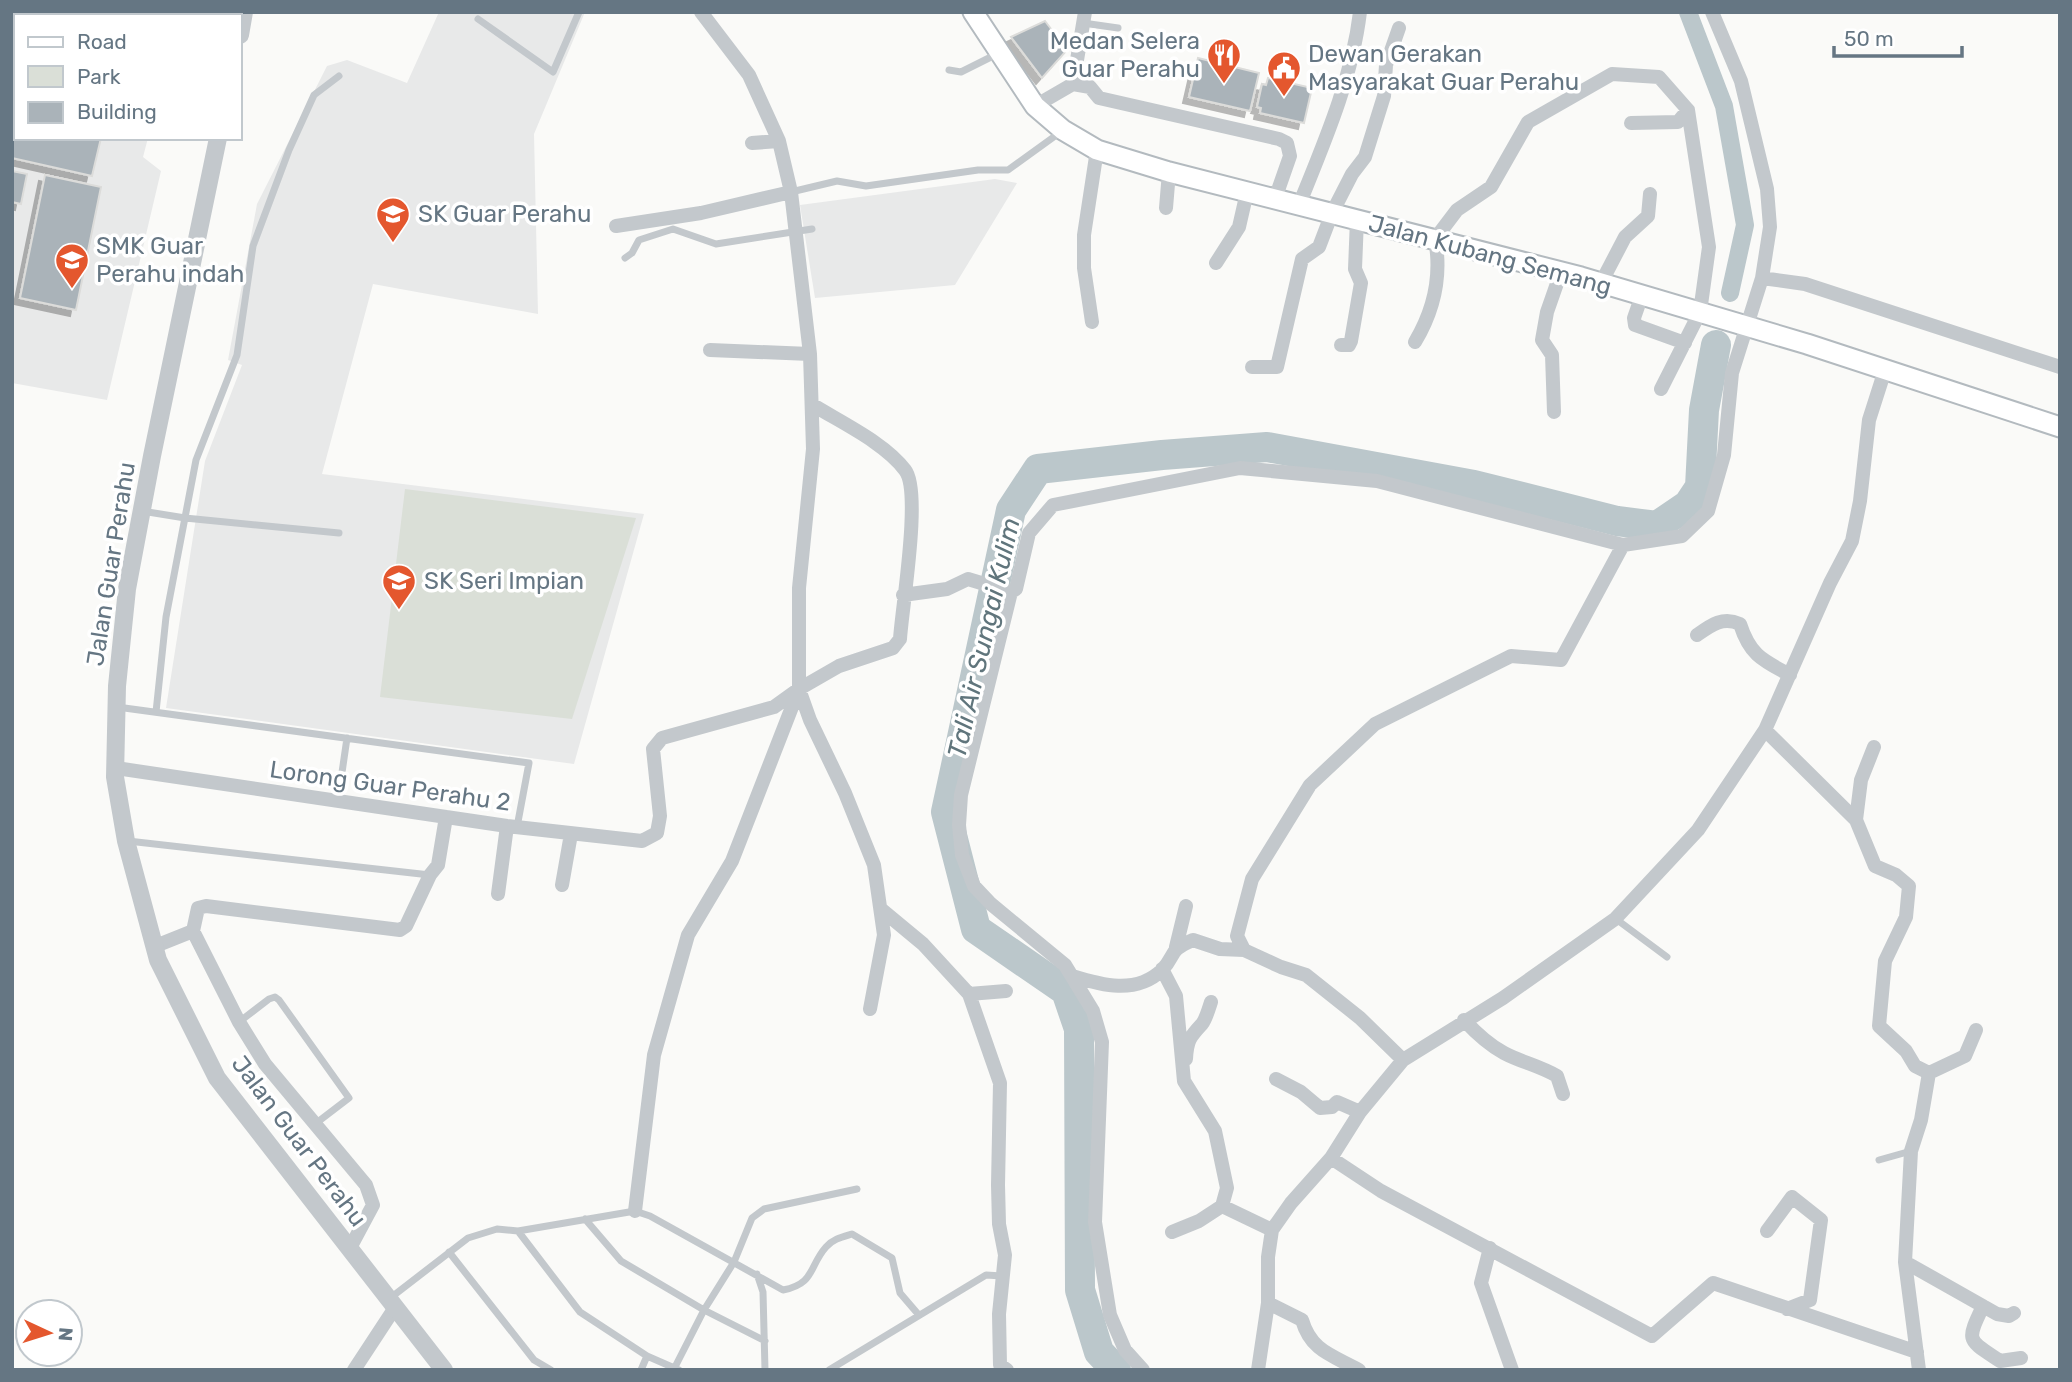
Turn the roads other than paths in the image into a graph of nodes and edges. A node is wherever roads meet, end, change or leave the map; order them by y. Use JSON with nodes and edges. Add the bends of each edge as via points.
{"nodes":[{"id":1,"x":579,"y":12,"type":"edge"},
{"id":2,"x":701,"y":12,"type":"edge"},
{"id":3,"x":974,"y":12,"type":"edge"},
{"id":4,"x":1360,"y":12,"type":"edge"},
{"id":5,"x":1712,"y":12,"type":"edge"},
{"id":6,"x":1084,"y":18,"type":"edge"},
{"id":7,"x":478,"y":19,"type":"dead end"},
{"id":8,"x":1118,"y":28,"type":"dead end"},
{"id":9,"x":1399,"y":28,"type":"dead end"},
{"id":10,"x":999,"y":53,"type":"junction"},
{"id":11,"x":949,"y":70,"type":"dead end"},
{"id":12,"x":340,"y":76,"type":"dead end"},
{"id":13,"x":1073,"y":84,"type":"junction"},
{"id":14,"x":1035,"y":106,"type":"junction"},
{"id":15,"x":1688,"y":110,"type":"junction"},
{"id":16,"x":1631,"y":123,"type":"dead end"},
{"id":17,"x":1063,"y":130,"type":"junction"},
{"id":18,"x":218,"y":140,"type":"edge"},
{"id":19,"x":779,"y":141,"type":"junction"},
{"id":20,"x":752,"y":143,"type":"dead end"},
{"id":21,"x":1097,"y":150,"type":"junction"},
{"id":22,"x":1169,"y":172,"type":"junction"},
{"id":23,"x":791,"y":192,"type":"junction"},
{"id":24,"x":1247,"y":192,"type":"junction"},
{"id":25,"x":1650,"y":194,"type":"dead end"},
{"id":26,"x":1275,"y":199,"type":"junction"},
{"id":27,"x":1299,"y":205,"type":"junction"},
{"id":28,"x":1166,"y":208,"type":"dead end"},
{"id":29,"x":1332,"y":213,"type":"junction"},
{"id":30,"x":1357,"y":219,"type":"junction"},
{"id":31,"x":616,"y":226,"type":"dead end"},
{"id":32,"x":813,"y":229,"type":"dead end"},
{"id":33,"x":795,"y":233,"type":"junction"},
{"id":34,"x":1435,"y":239,"type":"junction"},
{"id":35,"x":625,"y":258,"type":"dead end"},
{"id":36,"x":1216,"y":263,"type":"dead end"},
{"id":37,"x":1561,"y":272,"type":"junction"},
{"id":38,"x":1762,"y":278,"type":"junction"},
{"id":39,"x":1601,"y":283,"type":"junction"},
{"id":40,"x":1642,"y":295,"type":"junction"},
{"id":41,"x":1700,"y":312,"type":"junction"},
{"id":42,"x":1092,"y":322,"type":"dead end"},
{"id":43,"x":1746,"y":326,"type":"junction"},
{"id":44,"x":1415,"y":342,"type":"dead end"},
{"id":45,"x":1685,"y":343,"type":"junction"},
{"id":46,"x":1341,"y":345,"type":"dead end"},
{"id":47,"x":710,"y":351,"type":"dead end"},
{"id":48,"x":810,"y":354,"type":"junction"},
{"id":49,"x":1252,"y":367,"type":"dead end"},
{"id":50,"x":2060,"y":367,"type":"edge"},
{"id":51,"x":1885,"y":370,"type":"junction"},
{"id":52,"x":1661,"y":389,"type":"dead end"},
{"id":53,"x":813,"y":405,"type":"junction"},
{"id":54,"x":1554,"y":412,"type":"dead end"},
{"id":55,"x":2060,"y":427,"type":"edge"},
{"id":56,"x":141,"y":511,"type":"junction"},
{"id":57,"x":186,"y":518,"type":"junction"},
{"id":58,"x":338,"y":533,"type":"dead end"},
{"id":59,"x":1623,"y":545,"type":"junction"},
{"id":60,"x":1007,"y":591,"type":"junction"},
{"id":61,"x":903,"y":595,"type":"junction"},
{"id":62,"x":1697,"y":635,"type":"dead end"},
{"id":63,"x":1790,"y":675,"type":"junction"},
{"id":64,"x":799,"y":689,"type":"junction"},
{"id":65,"x":117,"y":707,"type":"junction"},
{"id":66,"x":156,"y":712,"type":"junction"},
{"id":67,"x":1765,"y":730,"type":"junction"},
{"id":68,"x":347,"y":738,"type":"junction"},
{"id":69,"x":1874,"y":747,"type":"dead end"},
{"id":70,"x":116,"y":768,"type":"junction"},
{"id":71,"x":338,"y":801,"type":"junction"},
{"id":72,"x":446,"y":817,"type":"junction"},
{"id":73,"x":1856,"y":820,"type":"junction"},
{"id":74,"x":512,"y":827,"type":"junction"},
{"id":75,"x":571,"y":834,"type":"junction"},
{"id":76,"x":126,"y":841,"type":"junction"},
{"id":77,"x":429,"y":875,"type":"junction"},
{"id":78,"x":562,"y":885,"type":"dead end"},
{"id":79,"x":498,"y":894,"type":"dead end"},
{"id":80,"x":1186,"y":906,"type":"dead end"},
{"id":81,"x":882,"y":911,"type":"junction"},
{"id":82,"x":1615,"y":919,"type":"junction"},
{"id":83,"x":193,"y":931,"type":"junction"},
{"id":84,"x":153,"y":947,"type":"junction"},
{"id":85,"x":1176,"y":947,"type":"junction"},
{"id":86,"x":1244,"y":950,"type":"junction"},
{"id":87,"x":1667,"y":957,"type":"dead end"},
{"id":88,"x":1162,"y":969,"type":"junction"},
{"id":89,"x":1072,"y":976,"type":"junction"},
{"id":90,"x":1006,"y":991,"type":"dead end"},
{"id":91,"x":969,"y":994,"type":"junction"},
{"id":92,"x":1211,"y":1002,"type":"dead end"},
{"id":93,"x":870,"y":1009,"type":"dead end"},
{"id":94,"x":1464,"y":1020,"type":"junction"},
{"id":95,"x":239,"y":1022,"type":"junction"},
{"id":96,"x":1976,"y":1030,"type":"dead end"},
{"id":97,"x":1403,"y":1060,"type":"junction"},
{"id":98,"x":1929,"y":1073,"type":"junction"},
{"id":99,"x":1276,"y":1079,"type":"dead end"},
{"id":100,"x":1184,"y":1082,"type":"junction"},
{"id":101,"x":1563,"y":1094,"type":"dead end"},
{"id":102,"x":1360,"y":1112,"type":"junction"},
{"id":103,"x":315,"y":1124,"type":"junction"},
{"id":104,"x":1911,"y":1151,"type":"junction"},
{"id":105,"x":1331,"y":1158,"type":"junction"},
{"id":106,"x":1879,"y":1160,"type":"dead end"},
{"id":107,"x":858,"y":1189,"type":"dead end"},
{"id":108,"x":1222,"y":1206,"type":"junction"},
{"id":109,"x":635,"y":1211,"type":"junction"},
{"id":110,"x":585,"y":1219,"type":"junction"},
{"id":111,"x":1272,"y":1230,"type":"junction"},
{"id":112,"x":518,"y":1231,"type":"junction"},
{"id":113,"x":1767,"y":1231,"type":"dead end"},
{"id":114,"x":1172,"y":1232,"type":"dead end"},
{"id":115,"x":350,"y":1248,"type":"junction"},
{"id":116,"x":1490,"y":1248,"type":"junction"},
{"id":117,"x":449,"y":1252,"type":"junction"},
{"id":118,"x":734,"y":1262,"type":"junction"},
{"id":119,"x":1905,"y":1262,"type":"junction"},
{"id":120,"x":757,"y":1274,"type":"junction"},
{"id":121,"x":1002,"y":1276,"type":"junction"},
{"id":122,"x":392,"y":1303,"type":"junction"},
{"id":123,"x":1268,"y":1303,"type":"junction"},
{"id":124,"x":1983,"y":1306,"type":"junction"},
{"id":125,"x":1787,"y":1309,"type":"junction"},
{"id":126,"x":705,"y":1310,"type":"junction"},
{"id":127,"x":2014,"y":1313,"type":"dead end"},
{"id":128,"x":918,"y":1314,"type":"junction"},
{"id":129,"x":765,"y":1341,"type":"junction"},
{"id":130,"x":1917,"y":1352,"type":"junction"},
{"id":131,"x":647,"y":1356,"type":"junction"},
{"id":132,"x":2021,"y":1358,"type":"dead end"},
{"id":133,"x":677,"y":1368,"type":"edge"},
{"id":134,"x":1001,"y":1368,"type":"edge"},
{"id":135,"x":354,"y":1370,"type":"edge"},
{"id":136,"x":444,"y":1370,"type":"edge"},
{"id":137,"x":551,"y":1370,"type":"edge"},
{"id":138,"x":640,"y":1370,"type":"edge"},
{"id":139,"x":765,"y":1370,"type":"edge"},
{"id":140,"x":829,"y":1370,"type":"edge"},
{"id":141,"x":1143,"y":1370,"type":"edge"},
{"id":142,"x":1258,"y":1370,"type":"edge"},
{"id":143,"x":1359,"y":1370,"type":"edge"},
{"id":144,"x":1512,"y":1370,"type":"edge"},
{"id":145,"x":1919,"y":1370,"type":"edge"}],
"edges":[{"from":1,"to":7,"type":"lane","via":[[553,72]]},
{"from":2,"to":19,"type":"street","via":[[749,75]]},
{"from":3,"to":10,"type":"main road","name":"Jalan Kubang Semang"},
{"from":4,"to":27,"type":"street","via":[[1330,127]]},
{"from":5,"to":38,"type":"street","via":[[1741,81],[1768,190],[1770,228]]},
{"from":6,"to":8,"type":"lane"},
{"from":6,"to":13,"type":"street"},
{"from":9,"to":29,"type":"street","via":[[1365,157]]},
{"from":10,"to":11,"type":"lane","via":[[961,72]]},
{"from":10,"to":14,"type":"main road","name":"Jalan Kubang Semang"},
{"from":12,"to":57,"type":"lane","via":[[314,95],[253,246],[237,355],[197,460]]},
{"from":13,"to":14,"type":"street"},
{"from":13,"to":26,"type":"street","via":[[1090,87],[1099,98],[1287,143],[1290,156]]},
{"from":14,"to":17,"type":"main road","name":"Jalan Kubang Semang"},
{"from":15,"to":16,"type":"street","via":[[1678,122]]},
{"from":15,"to":34,"type":"street","via":[[1659,77],[1612,74],[1528,122],[1491,187],[1457,210]]},
{"from":15,"to":41,"type":"street","via":[[1709,247]]},
{"from":17,"to":21,"type":"main road","name":"Jalan Kubang Semang"},
{"from":17,"to":23,"type":"lane","via":[[1008,170],[866,186],[837,181]]},
{"from":18,"to":56,"type":"street","name":"Jalan Guar Perahu"},
{"from":19,"to":20,"type":"street"},
{"from":19,"to":23,"type":"street"},
{"from":21,"to":22,"type":"main road","name":"Jalan Kubang Semang"},
{"from":21,"to":42,"type":"street","via":[[1084,235]]},
{"from":22,"to":24,"type":"main road","name":"Jalan Kubang Semang"},
{"from":22,"to":28,"type":"street"},
{"from":23,"to":31,"type":"street"},
{"from":23,"to":33,"type":"street"},
{"from":24,"to":26,"type":"main road","name":"Jalan Kubang Semang"},
{"from":24,"to":36,"type":"street","via":[[1239,227]]},
{"from":25,"to":39,"type":"street","via":[[1648,216],[1625,236]]},
{"from":26,"to":27,"type":"main road","name":"Jalan Kubang Semang"},
{"from":27,"to":29,"type":"main road","name":"Jalan Kubang Semang"},
{"from":29,"to":30,"type":"main road","name":"Jalan Kubang Semang"},
{"from":29,"to":49,"type":"street","via":[[1319,247],[1302,259],[1277,367]]},
{"from":30,"to":34,"type":"main road","name":"Jalan Kubang Semang"},
{"from":30,"to":46,"type":"street","via":[[1355,269],[1361,283],[1360,299],[1352,341]]},
{"from":32,"to":33,"type":"lane"},
{"from":33,"to":35,"type":"lane","via":[[716,244],[673,229],[639,240]]},
{"from":33,"to":48,"type":"street"},
{"from":34,"to":37,"type":"main road","name":"Jalan Kubang Semang"},
{"from":34,"to":44,"type":"street","via":[[1435,293]]},
{"from":37,"to":39,"type":"main road","name":"Jalan Kubang Semang"},
{"from":37,"to":54,"type":"street","via":[[1542,340],[1552,355]]},
{"from":38,"to":43,"type":"street"},
{"from":38,"to":50,"type":"street","via":[[1805,284]]},
{"from":39,"to":40,"type":"main road","name":"Jalan Kubang Semang"},
{"from":40,"to":41,"type":"main road","name":"Jalan Kubang Semang"},
{"from":40,"to":45,"type":"street","via":[[1635,325]]},
{"from":41,"to":43,"type":"main road","name":"Jalan Kubang Semang"},
{"from":41,"to":45,"type":"street"},
{"from":43,"to":51,"type":"main road","name":"Jalan Kubang Semang"},
{"from":43,"to":59,"type":"street","via":[[1732,373],[1724,455],[1708,511],[1682,536]]},
{"from":45,"to":52,"type":"street"},
{"from":47,"to":48,"type":"street"},
{"from":48,"to":53,"type":"street"},
{"from":51,"to":55,"type":"main road","name":"Jalan Kubang Semang"},
{"from":51,"to":63,"type":"street","via":[[1869,420],[1853,541]]},
{"from":53,"to":61,"type":"street","via":[[888,452],[907,472],[913,509]]},
{"from":53,"to":64,"type":"street","via":[[799,588]]},
{"from":56,"to":57,"type":"lane"},
{"from":56,"to":65,"type":"street","name":"Jalan Guar Perahu","via":[[127,589]]},
{"from":57,"to":58,"type":"lane"},
{"from":57,"to":66,"type":"lane","via":[[166,617]]},
{"from":59,"to":60,"type":"street","via":[[1377,481],[1240,468],[1053,505],[1029,533],[1016,589]]},
{"from":59,"to":86,"type":"street","via":[[1561,660],[1511,656],[1461,680],[1375,724],[1310,785],[1252,879],[1237,936]]},
{"from":60,"to":61,"type":"street","via":[[968,579],[947,589]]},
{"from":60,"to":89,"type":"street","via":[[961,794],[962,855],[974,886]]},
{"from":61,"to":64,"type":"street","via":[[900,639],[893,648],[839,666]]},
{"from":62,"to":63,"type":"street","via":[[1730,619],[1740,624],[1747,644],[1765,662]]},
{"from":63,"to":67,"type":"street"},
{"from":64,"to":75,"type":"street","name":"Lorong Guar Perahu 2","via":[[774,707],[663,738],[653,749],[660,816],[657,834],[642,841]]},
{"from":64,"to":81,"type":"street","via":[[874,865]]},
{"from":64,"to":109,"type":"street","via":[[732,861],[688,935],[654,1055]]},
{"from":65,"to":66,"type":"lane"},
{"from":65,"to":70,"type":"street","name":"Jalan Guar Perahu"},
{"from":66,"to":68,"type":"lane"},
{"from":67,"to":73,"type":"street"},
{"from":67,"to":82,"type":"street","via":[[1698,830]]},
{"from":68,"to":71,"type":"lane"},
{"from":68,"to":74,"type":"lane","via":[[530,763]]},
{"from":69,"to":73,"type":"street","via":[[1861,780]]},
{"from":70,"to":71,"type":"street","name":"Lorong Guar Perahu 2"},
{"from":70,"to":76,"type":"street","name":"Jalan Guar Perahu"},
{"from":71,"to":72,"type":"street","name":"Lorong Guar Perahu 2"},
{"from":72,"to":74,"type":"street","name":"Lorong Guar Perahu 2"},
{"from":72,"to":77,"type":"street","via":[[438,865]]},
{"from":73,"to":98,"type":"street","via":[[1875,866],[1909,886],[1906,916],[1885,961],[1879,1026],[1915,1066]]},
{"from":74,"to":75,"type":"street","name":"Lorong Guar Perahu 2"},
{"from":74,"to":79,"type":"street"},
{"from":75,"to":78,"type":"street"},
{"from":76,"to":77,"type":"lane"},
{"from":76,"to":84,"type":"street","name":"Jalan Guar Perahu"},
{"from":77,"to":83,"type":"street","via":[[407,926],[400,930],[206,906],[198,908]]},
{"from":80,"to":85,"type":"street"},
{"from":81,"to":91,"type":"street","via":[[923,944]]},
{"from":81,"to":93,"type":"street","via":[[884,935]]},
{"from":82,"to":87,"type":"lane"},
{"from":82,"to":94,"type":"street","via":[[1503,999]]},
{"from":83,"to":84,"type":"street"},
{"from":83,"to":95,"type":"street"},
{"from":84,"to":115,"type":"street","name":"Jalan Guar Perahu","via":[[217,1078]]},
{"from":85,"to":86,"type":"street","via":[[1193,940],[1220,949]]},
{"from":85,"to":88,"type":"street"},
{"from":86,"to":97,"type":"street","via":[[1315,981]]},
{"from":88,"to":89,"type":"street","via":[[1141,983],[1106,986]]},
{"from":88,"to":100,"type":"street","via":[[1175,996]]},
{"from":89,"to":141,"type":"street","via":[[1093,1011],[1102,1042],[1095,1222],[1107,1302],[1125,1350]]},
{"from":90,"to":91,"type":"street"},
{"from":91,"to":121,"type":"street","via":[[1000,1083]]},
{"from":92,"to":100,"type":"street","via":[[1186,1048]]},
{"from":94,"to":97,"type":"street"},
{"from":94,"to":101,"type":"street","via":[[1505,1053],[1557,1076]]},
{"from":95,"to":103,"type":"street","via":[[265,1064]]},
{"from":95,"to":103,"type":"lane","via":[[269,999],[279,1000],[349,1098]]},
{"from":96,"to":98,"type":"street","via":[[1965,1056]]},
{"from":97,"to":102,"type":"street"},
{"from":98,"to":104,"type":"street"},
{"from":99,"to":102,"type":"street","via":[[1320,1108],[1337,1102]]},
{"from":100,"to":108,"type":"street","via":[[1215,1130],[1227,1188]]},
{"from":102,"to":105,"type":"street"},
{"from":103,"to":115,"type":"street","via":[[366,1185],[373,1205]]},
{"from":104,"to":106,"type":"lane"},
{"from":104,"to":119,"type":"street"},
{"from":105,"to":111,"type":"street"},
{"from":105,"to":116,"type":"street","via":[[1381,1191]]},
{"from":107,"to":118,"type":"lane","via":[[764,1209],[752,1218]]},
{"from":108,"to":111,"type":"street"},
{"from":108,"to":114,"type":"street"},
{"from":109,"to":110,"type":"lane"},
{"from":109,"to":118,"type":"lane"},
{"from":110,"to":112,"type":"lane"},
{"from":110,"to":126,"type":"lane","via":[[621,1261]]},
{"from":111,"to":123,"type":"street"},
{"from":112,"to":117,"type":"lane","via":[[497,1228],[468,1238]]},
{"from":112,"to":131,"type":"lane","via":[[580,1312]]},
{"from":113,"to":125,"type":"street","via":[[1792,1197],[1821,1220],[1810,1300]]},
{"from":115,"to":122,"type":"street","name":"Jalan Guar Perahu"},
{"from":116,"to":125,"type":"street","via":[[1652,1336],[1713,1283]]},
{"from":116,"to":144,"type":"street","via":[[1481,1283]]},
{"from":117,"to":122,"type":"lane"},
{"from":117,"to":137,"type":"lane","via":[[534,1360]]},
{"from":118,"to":120,"type":"lane"},
{"from":118,"to":126,"type":"lane"},
{"from":119,"to":124,"type":"street"},
{"from":119,"to":130,"type":"street"},
{"from":120,"to":128,"type":"lane","via":[[783,1290],[796,1287],[812,1272],[825,1247],[852,1234],[892,1258],[900,1293]]},
{"from":120,"to":129,"type":"lane","via":[[764,1292]]},
{"from":121,"to":128,"type":"lane","via":[[986,1275]]},
{"from":121,"to":134,"type":"street"},
{"from":122,"to":135,"type":"street"},
{"from":122,"to":136,"type":"street","name":"Jalan Guar Perahu"},
{"from":123,"to":142,"type":"street"},
{"from":123,"to":143,"type":"street","via":[[1302,1320],[1306,1335],[1317,1348]]},
{"from":124,"to":127,"type":"street","via":[[1997,1314]]},
{"from":124,"to":132,"type":"street","via":[[1973,1328],[1973,1343],[2000,1361]]},
{"from":125,"to":130,"type":"street"},
{"from":126,"to":129,"type":"lane"},
{"from":126,"to":133,"type":"lane"},
{"from":128,"to":140,"type":"lane"},
{"from":129,"to":139,"type":"lane"},
{"from":130,"to":145,"type":"street"},
{"from":131,"to":133,"type":"lane"},
{"from":131,"to":138,"type":"lane"}]}
